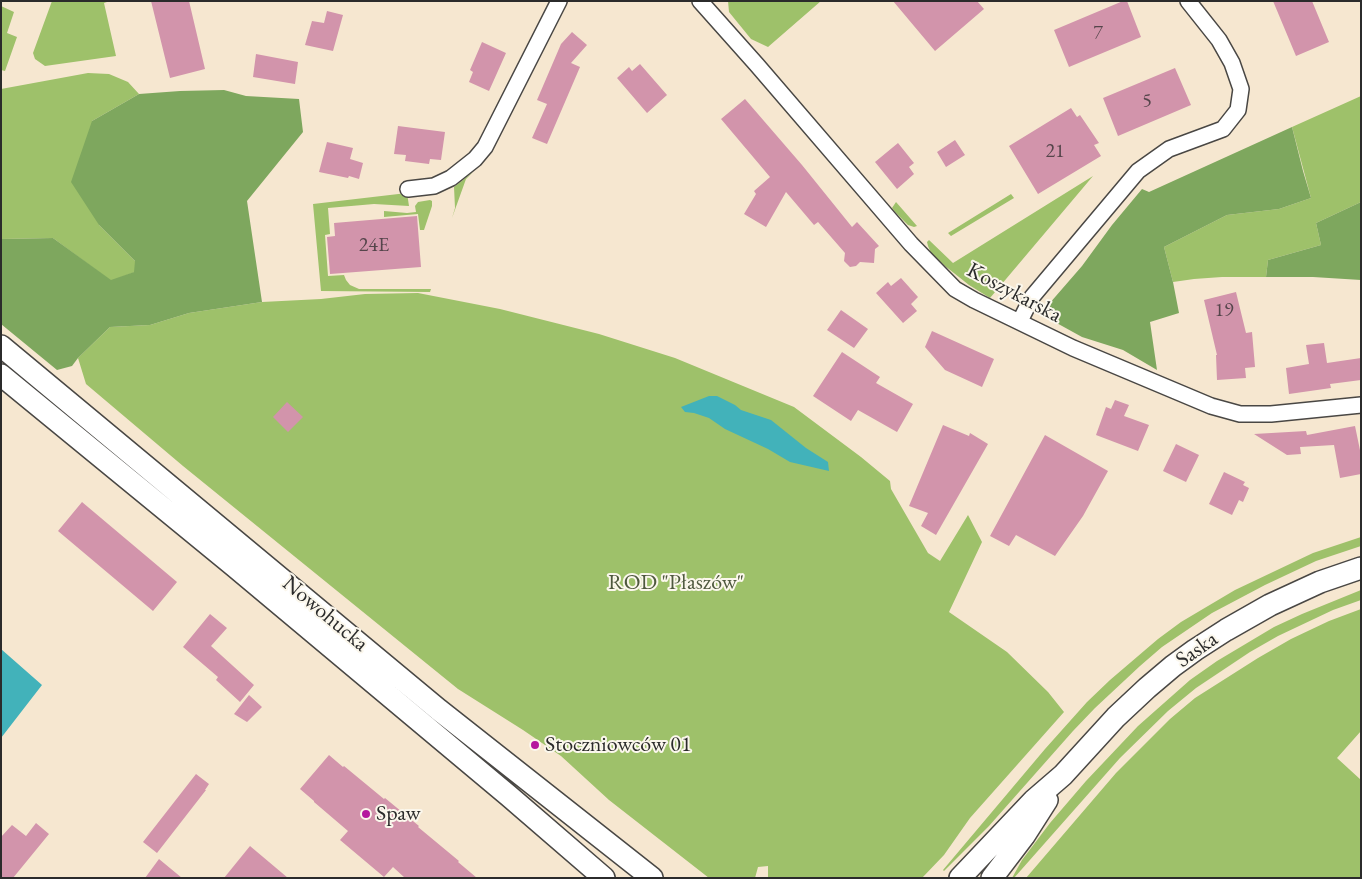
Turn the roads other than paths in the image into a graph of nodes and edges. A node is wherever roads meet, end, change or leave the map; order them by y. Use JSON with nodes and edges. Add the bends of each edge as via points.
{"nodes":[{"id":1,"x":559,"y":1,"type":"edge"},
{"id":2,"x":700,"y":1,"type":"edge"},
{"id":3,"x":1188,"y":1,"type":"edge"},
{"id":4,"x":408,"y":189,"type":"dead end"},
{"id":5,"x":1020,"y":322,"type":"junction"},
{"id":6,"x":1,"y":346,"type":"edge"},
{"id":7,"x":1,"y":374,"type":"edge"},
{"id":8,"x":1361,"y":405,"type":"edge"},
{"id":9,"x":1361,"y":568,"type":"edge"},
{"id":10,"x":1063,"y":774,"type":"junction"},
{"id":11,"x":604,"y":878,"type":"edge"},
{"id":12,"x":652,"y":878,"type":"edge"},
{"id":13,"x":960,"y":878,"type":"edge"},
{"id":14,"x":992,"y":878,"type":"edge"}],
"edges":[{"from":1,"to":4,"type":"street","via":[[485,147],[451,178],[434,186]]},
{"from":2,"to":5,"type":"street","name":"Koszykarska","via":[[939,273],[974,300]]},
{"from":3,"to":5,"type":"street","via":[[1219,40],[1232,63],[1241,89],[1238,110],[1223,129],[1169,149],[1138,172],[1032,296]]},
{"from":5,"to":8,"type":"street","name":"Koszykarska","via":[[1211,406],[1240,414]]},
{"from":6,"to":12,"type":"main road","name":"Nowohucka","via":[[439,710]]},
{"from":7,"to":11,"type":"main road","name":"Nowohucka"},
{"from":9,"to":10,"type":"main road","name":"Saska","via":[[1270,605],[1195,650],[1146,688]]},
{"from":10,"to":13,"type":"main road","name":"Saska"},
{"from":10,"to":14,"type":"main road","name":"Saska","via":[[1024,836]]}]}
